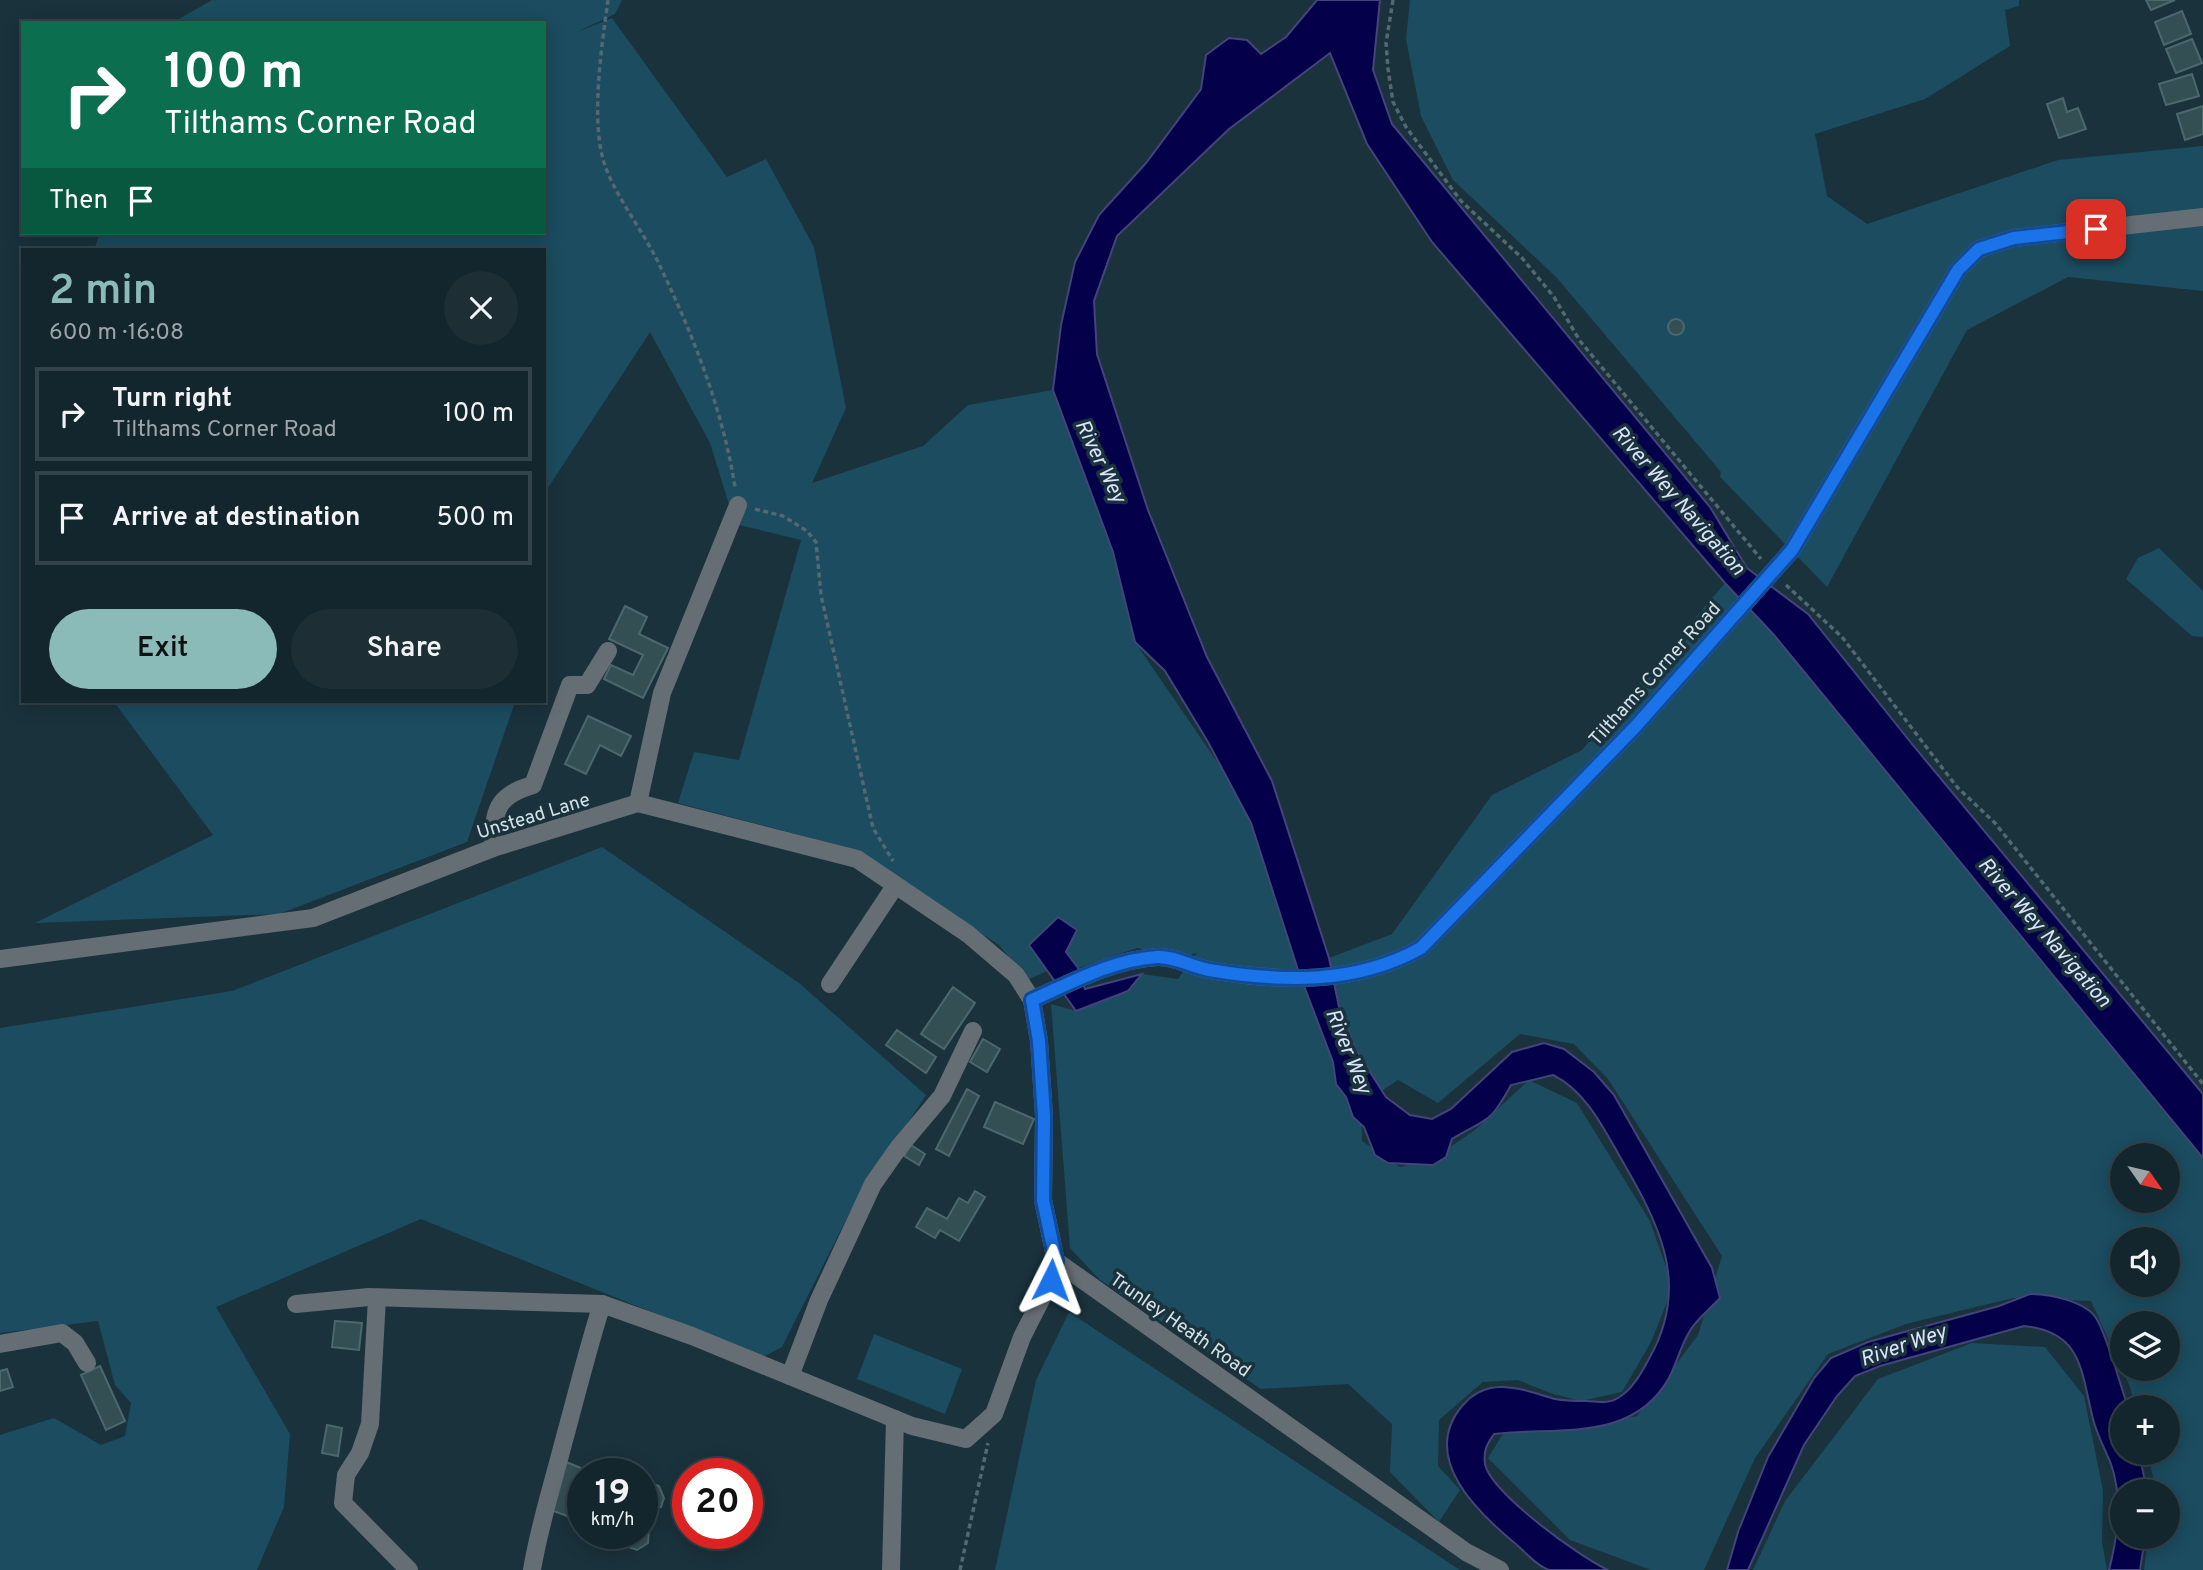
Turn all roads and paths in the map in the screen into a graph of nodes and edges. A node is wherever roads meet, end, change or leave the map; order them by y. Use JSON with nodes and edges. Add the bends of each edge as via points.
{"nodes":[{"id":1,"x":608,"y":0,"type":"edge"},
{"id":2,"x":1393,"y":0,"type":"edge"},
{"id":3,"x":2203,"y":217,"type":"edge"},
{"id":4,"x":737,"y":505,"type":"junction"},
{"id":5,"x":1771,"y":573,"type":"junction"},
{"id":6,"x":608,"y":651,"type":"dead end"},
{"id":7,"x":638,"y":803,"type":"junction"},
{"id":8,"x":493,"y":848,"type":"junction"},
{"id":9,"x":895,"y":863,"type":"dead end"},
{"id":10,"x":895,"y":886,"type":"junction"},
{"id":11,"x":0,"y":959,"type":"edge"},
{"id":12,"x":831,"y":984,"type":"dead end"},
{"id":13,"x":1032,"y":1000,"type":"junction"},
{"id":14,"x":974,"y":1031,"type":"dead end"},
{"id":15,"x":2203,"y":1084,"type":"edge"},
{"id":16,"x":1056,"y":1261,"type":"junction"},
{"id":17,"x":377,"y":1298,"type":"junction"},
{"id":18,"x":296,"y":1304,"type":"dead end"},
{"id":19,"x":602,"y":1304,"type":"junction"},
{"id":20,"x":0,"y":1344,"type":"edge"},
{"id":21,"x":87,"y":1363,"type":"dead end"},
{"id":22,"x":790,"y":1376,"type":"junction"},
{"id":23,"x":994,"y":1414,"type":"junction"},
{"id":24,"x":895,"y":1419,"type":"junction"},
{"id":25,"x":410,"y":1570,"type":"edge"},
{"id":26,"x":532,"y":1570,"type":"edge"},
{"id":27,"x":891,"y":1570,"type":"edge"},
{"id":28,"x":960,"y":1570,"type":"edge"},
{"id":29,"x":1500,"y":1570,"type":"edge"}],
"edges":[{"from":1,"to":4,"type":"path","via":[[599,115],[603,159],[688,327],[728,441]]},
{"from":2,"to":5,"type":"path","via":[[1386,43],[1388,69],[1392,102],[1406,127],[1461,201],[1522,258],[1580,341]]},
{"from":3,"to":5,"type":"street","name":"Tilthams Corner Road","via":[[2014,238],[1979,249],[1958,270],[1825,497],[1792,550]]},
{"from":4,"to":7,"type":"street","via":[[662,693]]},
{"from":4,"to":9,"type":"path","via":[[783,516],[816,542],[821,595],[873,828]]},
{"from":5,"to":13,"type":"street","name":"Tilthams Corner Road","via":[[1636,726],[1421,948],[1391,965],[1287,980],[1206,969],[1160,957],[1114,964]]},
{"from":5,"to":15,"type":"path","via":[[1842,637],[1957,787],[1995,823]]},
{"from":6,"to":8,"type":"street","via":[[587,685],[570,685],[533,785],[511,792],[494,815]]},
{"from":7,"to":8,"type":"street","name":"Unstead Lane"},
{"from":7,"to":10,"type":"street","via":[[857,859]]},
{"from":8,"to":11,"type":"street","name":"Unstead Lane","via":[[313,918]]},
{"from":10,"to":12,"type":"street"},
{"from":10,"to":13,"type":"street","via":[[968,934],[1016,975]]},
{"from":13,"to":16,"type":"street","via":[[1044,1116],[1043,1200]]},
{"from":14,"to":22,"type":"street","via":[[942,1096],[873,1184],[819,1300]]},
{"from":16,"to":23,"type":"street"},
{"from":16,"to":29,"type":"street","name":"Trunley Heath Road","via":[[1466,1552]]},
{"from":17,"to":18,"type":"street"},
{"from":17,"to":19,"type":"street"},
{"from":17,"to":25,"type":"street","via":[[370,1424],[346,1475],[343,1503]]},
{"from":19,"to":22,"type":"street"},
{"from":19,"to":26,"type":"street","via":[[579,1373]]},
{"from":20,"to":21,"type":"street","via":[[62,1334],[75,1343]]},
{"from":22,"to":24,"type":"street"},
{"from":23,"to":24,"type":"street","via":[[966,1439]]},
{"from":23,"to":28,"type":"path"},
{"from":24,"to":27,"type":"street"}]}
